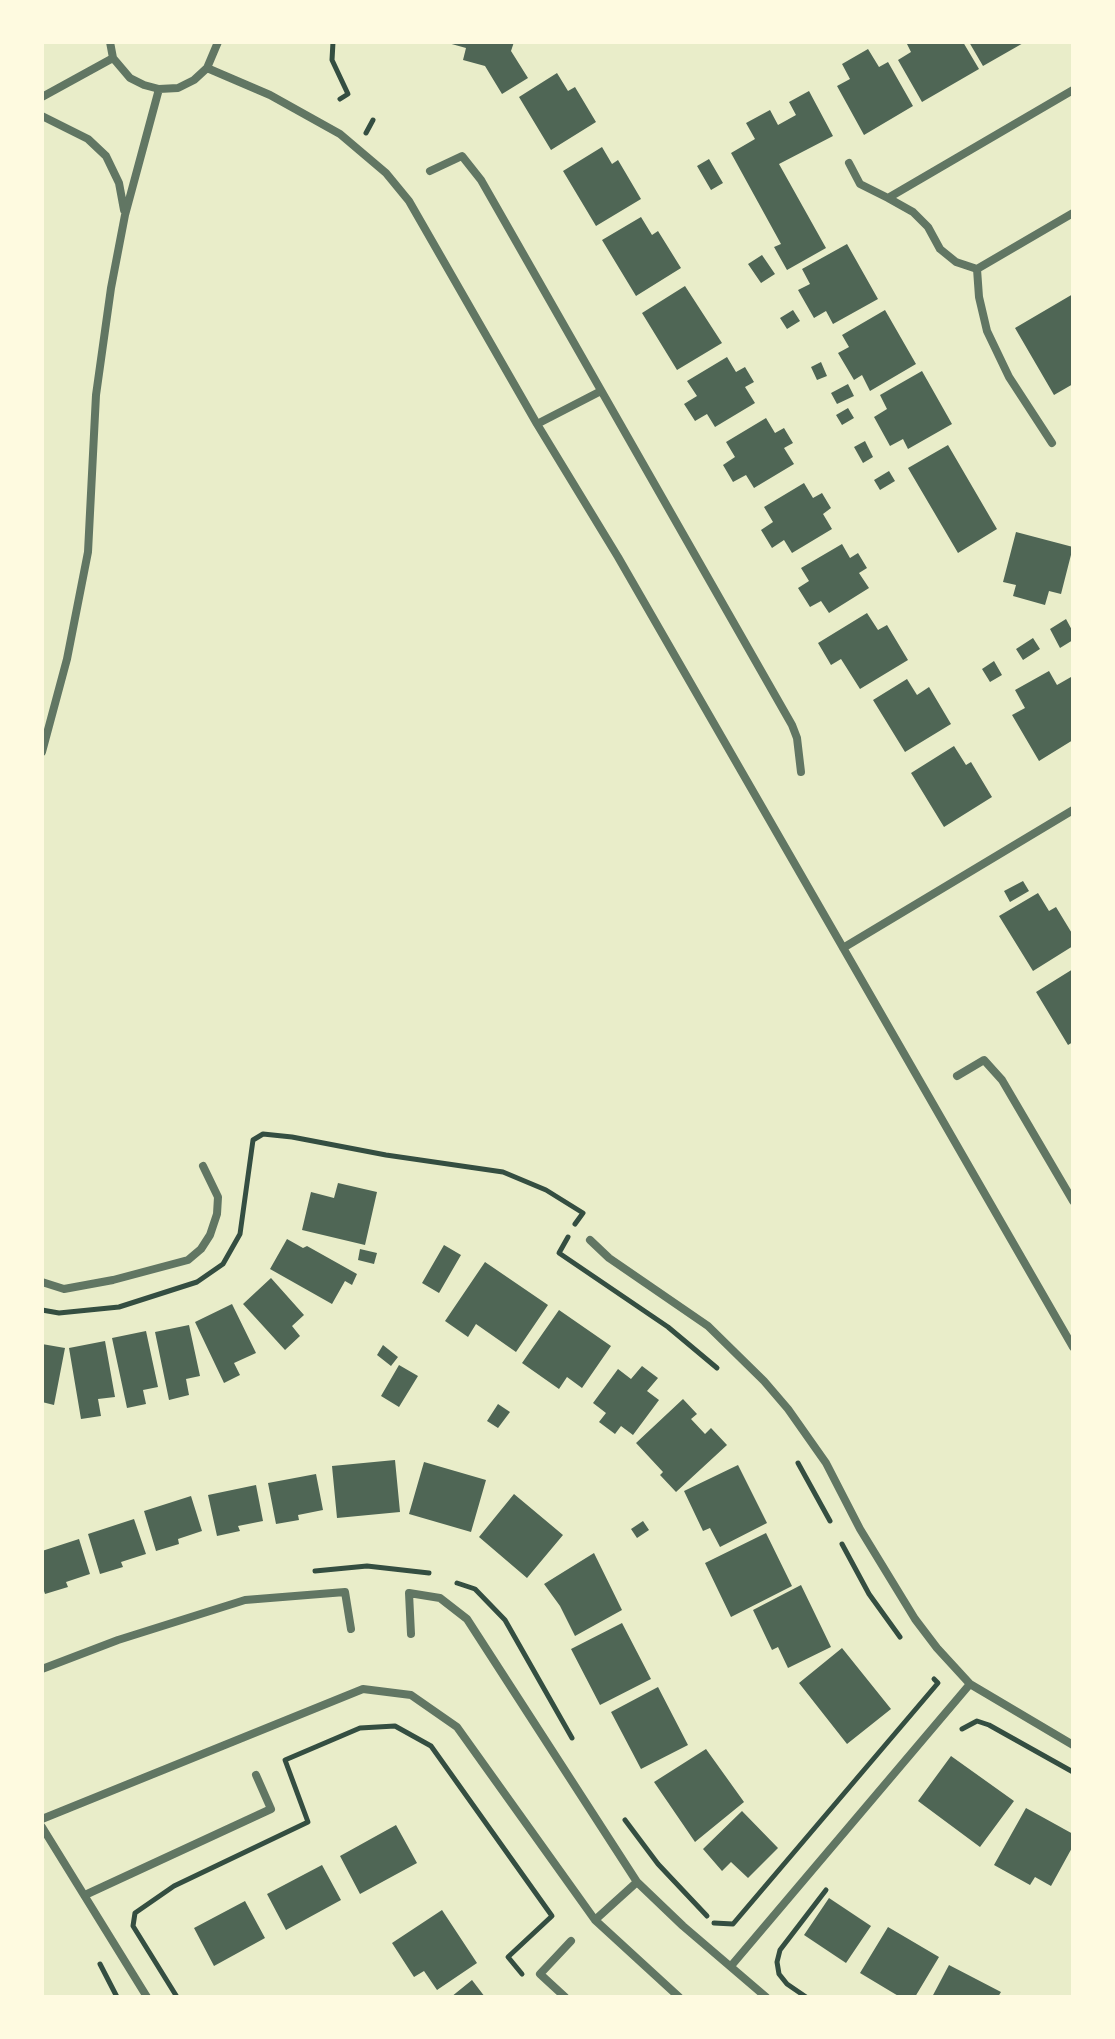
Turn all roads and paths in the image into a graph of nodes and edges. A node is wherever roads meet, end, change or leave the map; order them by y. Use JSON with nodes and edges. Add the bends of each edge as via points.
{"nodes":[{"id":1,"x":110,"y":42,"type":"edge"},
{"id":2,"x":218,"y":42,"type":"edge"},
{"id":3,"x":333,"y":42,"type":"edge"},
{"id":4,"x":113,"y":58,"type":"junction"},
{"id":5,"x":207,"y":68,"type":"junction"},
{"id":6,"x":159,"y":89,"type":"junction"},
{"id":7,"x":1073,"y":90,"type":"edge"},
{"id":8,"x":42,"y":97,"type":"edge"},
{"id":9,"x":340,"y":99,"type":"dead end"},
{"id":10,"x":42,"y":116,"type":"edge"},
{"id":11,"x":849,"y":163,"type":"dead end"},
{"id":12,"x":430,"y":171,"type":"dead end"},
{"id":13,"x":888,"y":198,"type":"junction"},
{"id":14,"x":1073,"y":213,"type":"edge"},
{"id":15,"x":125,"y":215,"type":"junction"},
{"id":16,"x":977,"y":269,"type":"junction"},
{"id":17,"x":601,"y":391,"type":"junction"},
{"id":18,"x":537,"y":424,"type":"junction"},
{"id":19,"x":1052,"y":443,"type":"dead end"},
{"id":20,"x":42,"y":752,"type":"edge"},
{"id":21,"x":801,"y":772,"type":"dead end"},
{"id":22,"x":1073,"y":810,"type":"edge"},
{"id":23,"x":843,"y":948,"type":"junction"},
{"id":24,"x":957,"y":1076,"type":"dead end"},
{"id":25,"x":203,"y":1166,"type":"dead end"},
{"id":26,"x":1073,"y":1201,"type":"edge"},
{"id":27,"x":590,"y":1240,"type":"dead end"},
{"id":28,"x":42,"y":1282,"type":"edge"},
{"id":29,"x":42,"y":1310,"type":"edge"},
{"id":30,"x":1073,"y":1347,"type":"edge"},
{"id":31,"x":722,"y":1372,"type":"dead end"},
{"id":32,"x":793,"y":1455,"type":"dead end"},
{"id":33,"x":833,"y":1527,"type":"dead end"},
{"id":34,"x":840,"y":1540,"type":"dead end"},
{"id":35,"x":351,"y":1629,"type":"dead end"},
{"id":36,"x":411,"y":1634,"type":"dead end"},
{"id":37,"x":902,"y":1640,"type":"dead end"},
{"id":38,"x":42,"y":1669,"type":"edge"},
{"id":39,"x":970,"y":1684,"type":"junction"},
{"id":40,"x":954,"y":1738,"type":"dead end"},
{"id":41,"x":1073,"y":1745,"type":"edge"},
{"id":42,"x":1073,"y":1772,"type":"edge"},
{"id":43,"x":256,"y":1775,"type":"dead end"},
{"id":44,"x":42,"y":1819,"type":"edge"},
{"id":45,"x":42,"y":1827,"type":"edge"},
{"id":46,"x":637,"y":1882,"type":"junction"},
{"id":47,"x":830,"y":1886,"type":"dead end"},
{"id":48,"x":85,"y":1895,"type":"junction"},
{"id":49,"x":552,"y":1916,"type":"dead end"},
{"id":50,"x":595,"y":1920,"type":"junction"},
{"id":51,"x":571,"y":1941,"type":"dead end"},
{"id":52,"x":731,"y":1966,"type":"junction"},
{"id":53,"x":147,"y":1997,"type":"edge"},
{"id":54,"x":177,"y":1997,"type":"edge"},
{"id":55,"x":565,"y":1997,"type":"edge"},
{"id":56,"x":679,"y":1997,"type":"edge"},
{"id":57,"x":766,"y":1997,"type":"edge"},
{"id":58,"x":806,"y":1997,"type":"edge"}],
"edges":[{"from":1,"to":4,"type":"street"},
{"from":2,"to":5,"type":"street"},
{"from":3,"to":9,"type":"path","via":[[332,60],[348,94]]},
{"from":4,"to":6,"type":"street","via":[[130,78]]},
{"from":4,"to":8,"type":"street"},
{"from":5,"to":6,"type":"street","via":[[178,88]]},
{"from":5,"to":18,"type":"street","via":[[340,134],[398,185]]},
{"from":6,"to":15,"type":"street"},
{"from":7,"to":13,"type":"street"},
{"from":10,"to":15,"type":"street","via":[[88,139],[106,156],[119,183]]},
{"from":11,"to":13,"type":"street","via":[[860,184]]},
{"from":12,"to":17,"type":"street","via":[[462,156],[481,180]]},
{"from":13,"to":16,"type":"street","via":[[913,212],[956,262]]},
{"from":14,"to":16,"type":"street"},
{"from":15,"to":20,"type":"street","via":[[96,395],[86,567]]},
{"from":16,"to":19,"type":"street","via":[[987,331],[1009,377]]},
{"from":17,"to":18,"type":"street"},
{"from":17,"to":21,"type":"street","via":[[792,725]]},
{"from":18,"to":23,"type":"street"},
{"from":22,"to":23,"type":"street"},
{"from":23,"to":30,"type":"street"},
{"from":24,"to":26,"type":"street","via":[[984,1060],[1002,1080]]},
{"from":25,"to":28,"type":"street","via":[[218,1197],[217,1214],[210,1235],[188,1260],[64,1289]]},
{"from":27,"to":39,"type":"street","via":[[708,1326],[780,1400],[826,1463],[915,1619]]},
{"from":29,"to":31,"type":"path","via":[[119,1307],[213,1272],[240,1234],[253,1140],[263,1134],[503,1172],[546,1190],[583,1213],[559,1253],[668,1327]]},
{"from":32,"to":33,"type":"path"},
{"from":34,"to":37,"type":"path"},
{"from":35,"to":38,"type":"street","via":[[345,1592],[245,1600]]},
{"from":36,"to":46,"type":"street","via":[[409,1593],[440,1598],[467,1619]]},
{"from":39,"to":41,"type":"street"},
{"from":39,"to":52,"type":"street"},
{"from":40,"to":42,"type":"path","via":[[977,1721]]},
{"from":43,"to":48,"type":"street","via":[[271,1809]]},
{"from":44,"to":50,"type":"street","via":[[363,1689],[411,1695],[457,1727]]},
{"from":45,"to":48,"type":"street"},
{"from":46,"to":50,"type":"street"},
{"from":46,"to":52,"type":"street"},
{"from":47,"to":58,"type":"path","via":[[780,1950],[777,1962],[787,1984]]},
{"from":48,"to":53,"type":"street"},
{"from":49,"to":54,"type":"path","via":[[431,1746],[395,1726],[360,1728],[285,1760],[308,1822],[174,1886],[135,1913],[133,1926]]},
{"from":50,"to":56,"type":"street"},
{"from":51,"to":55,"type":"street","via":[[540,1974]]},
{"from":52,"to":57,"type":"street"}]}
